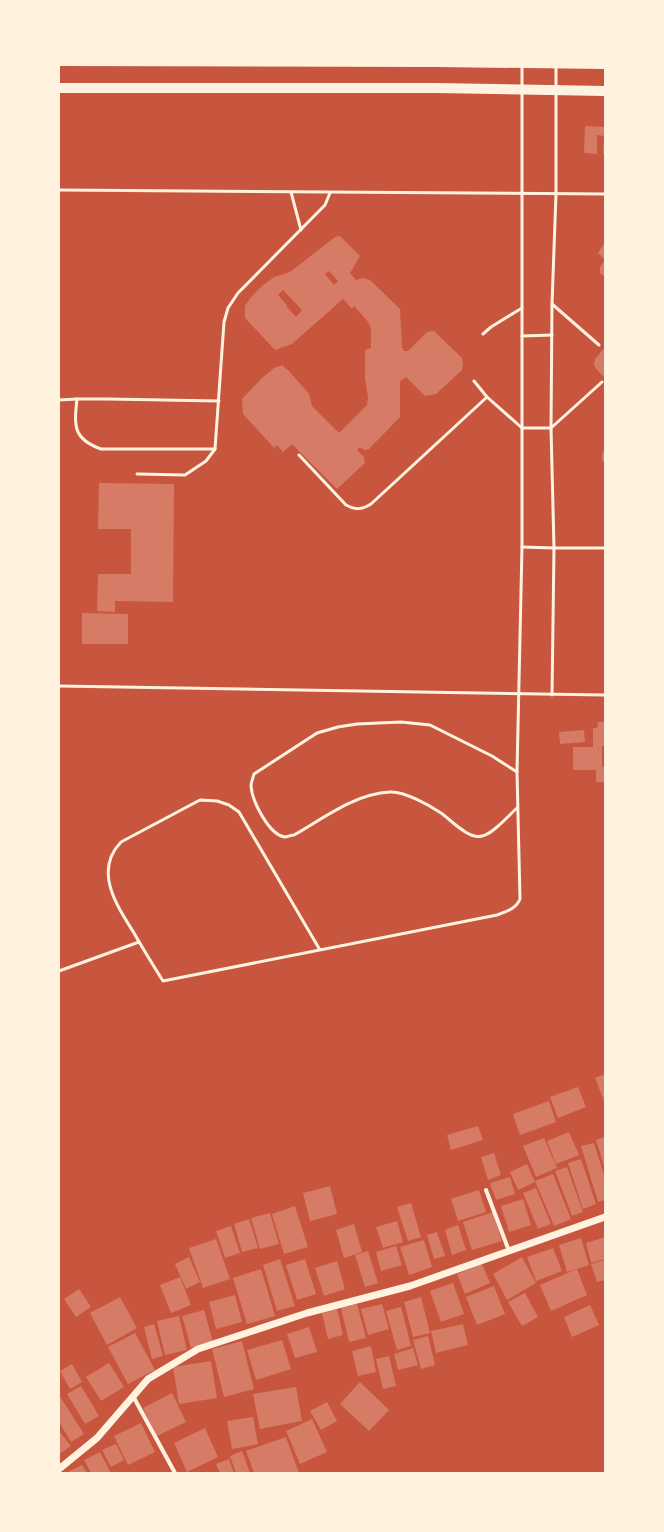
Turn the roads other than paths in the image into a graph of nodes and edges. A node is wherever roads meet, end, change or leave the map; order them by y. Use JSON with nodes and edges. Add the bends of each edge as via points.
{"nodes":[{"id":1,"x":59,"y":61,"type":"edge"},
{"id":2,"x":522,"y":64,"type":"junction"},
{"id":3,"x":556,"y":64,"type":"junction"},
{"id":4,"x":605,"y":64,"type":"edge"},
{"id":5,"x":59,"y":88,"type":"edge"},
{"id":6,"x":522,"y":90,"type":"junction"},
{"id":7,"x":556,"y":90,"type":"junction"},
{"id":8,"x":605,"y":91,"type":"edge"},
{"id":9,"x":59,"y":190,"type":"edge"},
{"id":10,"x":291,"y":192,"type":"junction"},
{"id":11,"x":330,"y":193,"type":"junction"},
{"id":12,"x":521,"y":194,"type":"junction"},
{"id":13,"x":556,"y":194,"type":"junction"},
{"id":14,"x":605,"y":194,"type":"edge"},
{"id":15,"x":301,"y":230,"type":"junction"},
{"id":16,"x":552,"y":304,"type":"junction"},
{"id":17,"x":522,"y":308,"type":"junction"},
{"id":18,"x":483,"y":334,"type":"dead end"},
{"id":19,"x":552,"y":335,"type":"junction"},
{"id":20,"x":522,"y":336,"type":"junction"},
{"id":21,"x":599,"y":345,"type":"dead end"},
{"id":22,"x":474,"y":381,"type":"dead end"},
{"id":23,"x":602,"y":382,"type":"dead end"},
{"id":24,"x":488,"y":397,"type":"junction"},
{"id":25,"x":59,"y":400,"type":"edge"},
{"id":26,"x":77,"y":400,"type":"junction"},
{"id":27,"x":219,"y":401,"type":"junction"},
{"id":28,"x":522,"y":428,"type":"junction"},
{"id":29,"x":551,"y":428,"type":"junction"},
{"id":30,"x":215,"y":449,"type":"junction"},
{"id":31,"x":299,"y":455,"type":"dead end"},
{"id":32,"x":137,"y":474,"type":"dead end"},
{"id":33,"x":522,"y":547,"type":"junction"},
{"id":34,"x":554,"y":548,"type":"junction"},
{"id":35,"x":605,"y":548,"type":"edge"},
{"id":36,"x":59,"y":686,"type":"edge"},
{"id":37,"x":519,"y":694,"type":"junction"},
{"id":38,"x":552,"y":695,"type":"junction"},
{"id":39,"x":605,"y":695,"type":"edge"},
{"id":40,"x":517,"y":772,"type":"junction"},
{"id":41,"x":517,"y":808,"type":"junction"},
{"id":42,"x":139,"y":942,"type":"junction"},
{"id":43,"x":320,"y":950,"type":"junction"},
{"id":44,"x":59,"y":971,"type":"edge"},
{"id":45,"x":486,"y":1190,"type":"dead end"},
{"id":46,"x":605,"y":1217,"type":"edge"},
{"id":47,"x":509,"y":1251,"type":"junction"},
{"id":48,"x":133,"y":1396,"type":"junction"},
{"id":49,"x":59,"y":1469,"type":"edge"},
{"id":50,"x":175,"y":1473,"type":"edge"}],
"edges":[{"from":1,"to":2,"type":"main road"},
{"from":2,"to":3,"type":"main road"},
{"from":2,"to":6,"type":"lane"},
{"from":3,"to":4,"type":"main road"},
{"from":3,"to":7,"type":"lane"},
{"from":5,"to":6,"type":"main road"},
{"from":6,"to":7,"type":"main road"},
{"from":6,"to":12,"type":"lane"},
{"from":7,"to":8,"type":"main road"},
{"from":7,"to":13,"type":"lane"},
{"from":9,"to":10,"type":"lane"},
{"from":10,"to":11,"type":"lane"},
{"from":10,"to":15,"type":"lane"},
{"from":11,"to":12,"type":"lane"},
{"from":11,"to":15,"type":"lane","via":[[325,205]]},
{"from":12,"to":13,"type":"lane"},
{"from":12,"to":17,"type":"lane"},
{"from":13,"to":14,"type":"lane"},
{"from":13,"to":16,"type":"lane"},
{"from":15,"to":27,"type":"lane","via":[[238,293],[228,308],[224,322]]},
{"from":16,"to":19,"type":"lane"},
{"from":16,"to":21,"type":"lane"},
{"from":17,"to":18,"type":"lane"},
{"from":17,"to":20,"type":"lane"},
{"from":19,"to":20,"type":"lane"},
{"from":19,"to":29,"type":"lane"},
{"from":20,"to":28,"type":"lane"},
{"from":22,"to":24,"type":"lane"},
{"from":23,"to":29,"type":"lane"},
{"from":24,"to":28,"type":"lane"},
{"from":24,"to":31,"type":"lane","via":[[365,508],[352,508],[346,505]]},
{"from":25,"to":26,"type":"lane"},
{"from":26,"to":27,"type":"lane","via":[[108,398]]},
{"from":26,"to":30,"type":"lane","via":[[76,428],[81,438],[101,449]]},
{"from":27,"to":30,"type":"lane"},
{"from":28,"to":29,"type":"lane"},
{"from":28,"to":33,"type":"lane"},
{"from":29,"to":34,"type":"lane"},
{"from":30,"to":32,"type":"lane","via":[[206,461],[184,475]]},
{"from":33,"to":34,"type":"lane"},
{"from":33,"to":37,"type":"lane"},
{"from":34,"to":35,"type":"lane"},
{"from":34,"to":38,"type":"lane"},
{"from":36,"to":37,"type":"lane"},
{"from":37,"to":38,"type":"lane"},
{"from":37,"to":40,"type":"lane"},
{"from":38,"to":39,"type":"lane"},
{"from":40,"to":41,"type":"lane"},
{"from":40,"to":41,"type":"lane","via":[[492,756],[430,725],[401,722],[358,724],[317,733],[254,774],[251,786],[264,821],[277,834],[285,837],[351,801],[392,792],[417,798],[476,837],[489,833]]},
{"from":41,"to":43,"type":"lane","via":[[520,899],[512,909],[497,915]]},
{"from":42,"to":43,"type":"lane","via":[[163,981]]},
{"from":42,"to":43,"type":"lane","via":[[116,904],[110,888],[110,858],[121,842],[200,800],[229,805],[239,812]]},
{"from":42,"to":44,"type":"lane"},
{"from":45,"to":47,"type":"street"},
{"from":46,"to":47,"type":"street"},
{"from":47,"to":48,"type":"street","via":[[410,1286],[307,1313],[198,1349],[148,1379]]},
{"from":48,"to":49,"type":"street","via":[[97,1438]]},
{"from":48,"to":50,"type":"street"}]}
